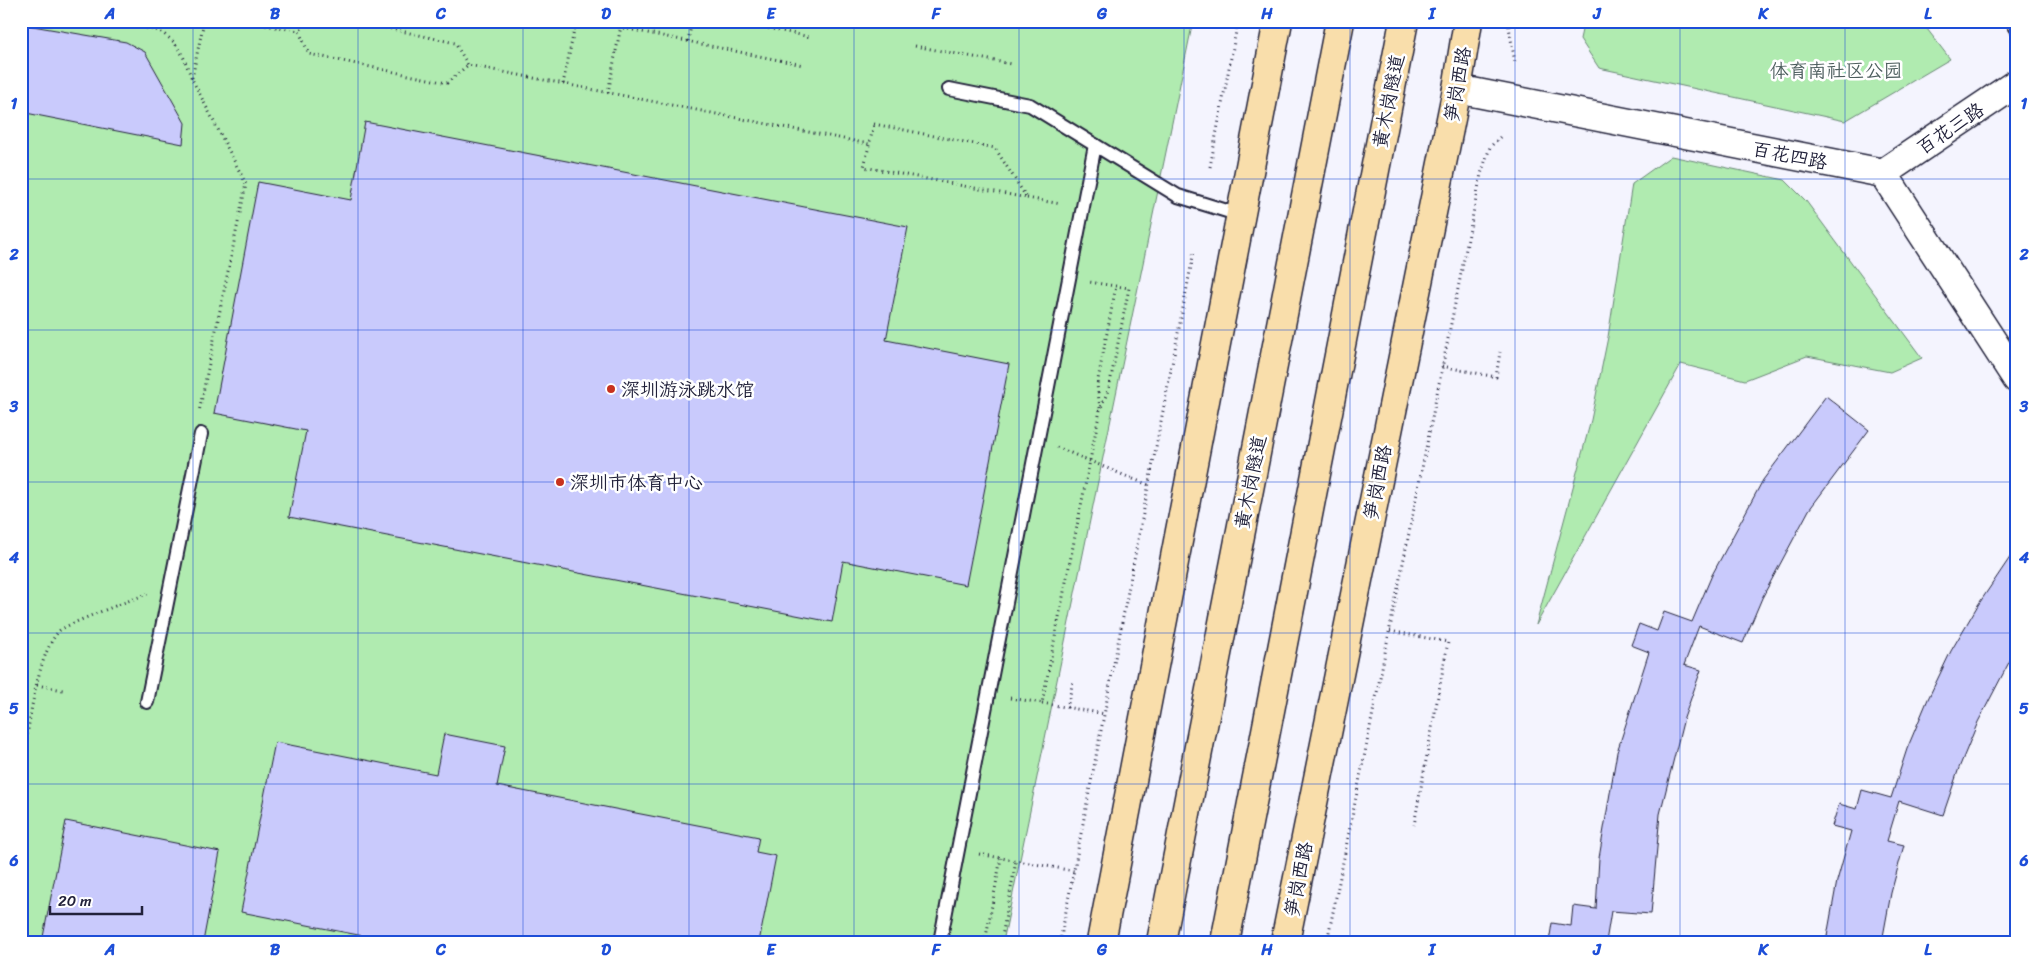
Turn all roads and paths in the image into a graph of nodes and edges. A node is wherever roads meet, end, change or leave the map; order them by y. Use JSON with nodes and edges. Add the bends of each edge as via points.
{"nodes":[{"id":1,"x":112,"y":21,"type":"edge"},
{"id":2,"x":204,"y":21,"type":"edge"},
{"id":3,"x":241,"y":21,"type":"edge"},
{"id":4,"x":309,"y":21,"type":"edge"},
{"id":5,"x":356,"y":21,"type":"edge"},
{"id":6,"x":576,"y":21,"type":"edge"},
{"id":7,"x":590,"y":21,"type":"edge"},
{"id":8,"x":622,"y":21,"type":"edge"},
{"id":9,"x":692,"y":21,"type":"edge"},
{"id":10,"x":734,"y":21,"type":"edge"},
{"id":11,"x":1238,"y":21,"type":"edge"},
{"id":12,"x":1278,"y":21,"type":"edge"},
{"id":13,"x":1340,"y":21,"type":"edge"},
{"id":14,"x":1468,"y":21,"type":"edge"},
{"id":15,"x":1508,"y":21,"type":"edge"},
{"id":16,"x":2012,"y":21,"type":"edge"},
{"id":17,"x":1403,"y":24,"type":"edge"},
{"id":18,"x":2017,"y":28,"type":"edge"},
{"id":19,"x":299,"y":31,"type":"junction"},
{"id":20,"x":810,"y":37,"type":"dead end"},
{"id":21,"x":688,"y":41,"type":"junction"},
{"id":22,"x":915,"y":46,"type":"dead end"},
{"id":23,"x":1515,"y":63,"type":"dead end"},
{"id":24,"x":1011,"y":64,"type":"dead end"},
{"id":25,"x":468,"y":65,"type":"junction"},
{"id":26,"x":803,"y":65,"type":"dead end"},
{"id":27,"x":192,"y":79,"type":"junction"},
{"id":28,"x":2017,"y":83,"type":"edge"},
{"id":29,"x":563,"y":84,"type":"junction"},
{"id":30,"x":948,"y":89,"type":"dead end"},
{"id":31,"x":1457,"y":89,"type":"junction"},
{"id":32,"x":608,"y":93,"type":"junction"},
{"id":33,"x":1500,"y":137,"type":"dead end"},
{"id":34,"x":870,"y":144,"type":"junction"},
{"id":35,"x":1096,"y":145,"type":"junction"},
{"id":36,"x":1210,"y":167,"type":"dead end"},
{"id":37,"x":1883,"y":173,"type":"junction"},
{"id":38,"x":1027,"y":198,"type":"junction"},
{"id":39,"x":1083,"y":209,"type":"junction"},
{"id":40,"x":1240,"y":215,"type":"junction"},
{"id":41,"x":1194,"y":251,"type":"dead end"},
{"id":42,"x":1116,"y":286,"type":"dead end"},
{"id":43,"x":1129,"y":288,"type":"dead end"},
{"id":44,"x":1500,"y":352,"type":"dead end"},
{"id":45,"x":1442,"y":366,"type":"junction"},
{"id":46,"x":2017,"y":379,"type":"edge"},
{"id":47,"x":1100,"y":410,"type":"junction"},
{"id":48,"x":198,"y":415,"type":"dead end"},
{"id":49,"x":201,"y":434,"type":"dead end"},
{"id":50,"x":1066,"y":451,"type":"dead end"},
{"id":51,"x":1149,"y":485,"type":"junction"},
{"id":52,"x":153,"y":591,"type":"dead end"},
{"id":53,"x":1390,"y":631,"type":"junction"},
{"id":54,"x":1072,"y":682,"type":"dead end"},
{"id":55,"x":37,"y":685,"type":"junction"},
{"id":56,"x":64,"y":690,"type":"dead end"},
{"id":57,"x":1006,"y":697,"type":"dead end"},
{"id":58,"x":147,"y":702,"type":"dead end"},
{"id":59,"x":1042,"y":703,"type":"junction"},
{"id":60,"x":1067,"y":708,"type":"junction"},
{"id":61,"x":1105,"y":714,"type":"junction"},
{"id":62,"x":21,"y":779,"type":"edge"},
{"id":63,"x":1414,"y":825,"type":"dead end"},
{"id":64,"x":976,"y":854,"type":"dead end"},
{"id":65,"x":1001,"y":858,"type":"junction"},
{"id":66,"x":1016,"y":861,"type":"junction"},
{"id":67,"x":1074,"y":872,"type":"junction"},
{"id":68,"x":940,"y":942,"type":"edge"},
{"id":69,"x":986,"y":942,"type":"edge"},
{"id":70,"x":1001,"y":942,"type":"edge"},
{"id":71,"x":1060,"y":942,"type":"edge"},
{"id":72,"x":1101,"y":942,"type":"edge"},
{"id":73,"x":1161,"y":942,"type":"edge"},
{"id":74,"x":1225,"y":942,"type":"edge"},
{"id":75,"x":1286,"y":942,"type":"edge"},
{"id":76,"x":1327,"y":942,"type":"edge"}],
"edges":[{"from":1,"to":27,"type":"path","via":[[160,32],[174,42]]},
{"from":2,"to":27,"type":"path"},
{"from":3,"to":19,"type":"path"},
{"from":4,"to":19,"type":"path"},
{"from":5,"to":25,"type":"path","via":[[455,43]]},
{"from":6,"to":29,"type":"path"},
{"from":7,"to":21,"type":"path"},
{"from":8,"to":32,"type":"path","bridge":true},
{"from":9,"to":21,"type":"path"},
{"from":10,"to":20,"type":"path"},
{"from":11,"to":36,"type":"path"},
{"from":12,"to":40,"type":"main road"},
{"from":13,"to":73,"type":"main road","name":"黄木岗隧道"},
{"from":14,"to":31,"type":"main road","name":"笋岗西路"},
{"from":15,"to":23,"type":"path"},
{"from":16,"to":18,"type":"lane"},
{"from":17,"to":74,"type":"main road","name":"黄木岗隧道"},
{"from":19,"to":25,"type":"path","via":[[309,54],[447,83]]},
{"from":21,"to":26,"type":"path"},
{"from":22,"to":24,"type":"path"},
{"from":25,"to":29,"type":"path"},
{"from":27,"to":48,"type":"path","via":[[246,184]]},
{"from":28,"to":37,"type":"street","name":"百花三路"},
{"from":29,"to":32,"type":"path"},
{"from":30,"to":35,"type":"lane","via":[[1030,105]]},
{"from":31,"to":37,"type":"street","name":"百花四路"},
{"from":31,"to":75,"type":"main road","name":"笋岗西路"},
{"from":32,"to":34,"type":"path"},
{"from":33,"to":45,"type":"path","via":[[1490,147],[1481,174]]},
{"from":34,"to":38,"type":"path","via":[[864,167]]},
{"from":34,"to":38,"type":"path","via":[[874,124],[995,148]]},
{"from":35,"to":39,"type":"lane"},
{"from":35,"to":40,"type":"lane","via":[[1178,196]]},
{"from":37,"to":46,"type":"street"},
{"from":38,"to":39,"type":"path"},
{"from":39,"to":68,"type":"lane"},
{"from":40,"to":72,"type":"main road"},
{"from":41,"to":51,"type":"path"},
{"from":42,"to":47,"type":"path","via":[[1097,385]]},
{"from":43,"to":47,"type":"path","via":[[1109,388]]},
{"from":44,"to":45,"type":"path","via":[[1496,377]]},
{"from":45,"to":53,"type":"path"},
{"from":47,"to":59,"type":"path"},
{"from":49,"to":58,"type":"lane"},
{"from":50,"to":51,"type":"path","bridge":true},
{"from":51,"to":61,"type":"path"},
{"from":52,"to":55,"type":"path","via":[[59,630],[47,653]]},
{"from":53,"to":63,"type":"path","via":[[1448,642]]},
{"from":53,"to":76,"type":"path"},
{"from":54,"to":60,"type":"path"},
{"from":55,"to":56,"type":"path"},
{"from":55,"to":62,"type":"path"},
{"from":57,"to":59,"type":"path"},
{"from":59,"to":60,"type":"path"},
{"from":60,"to":61,"type":"path"},
{"from":61,"to":67,"type":"path"},
{"from":64,"to":65,"type":"path"},
{"from":65,"to":66,"type":"path"},
{"from":65,"to":69,"type":"path"},
{"from":66,"to":67,"type":"path"},
{"from":66,"to":70,"type":"path"},
{"from":67,"to":71,"type":"path"}]}
